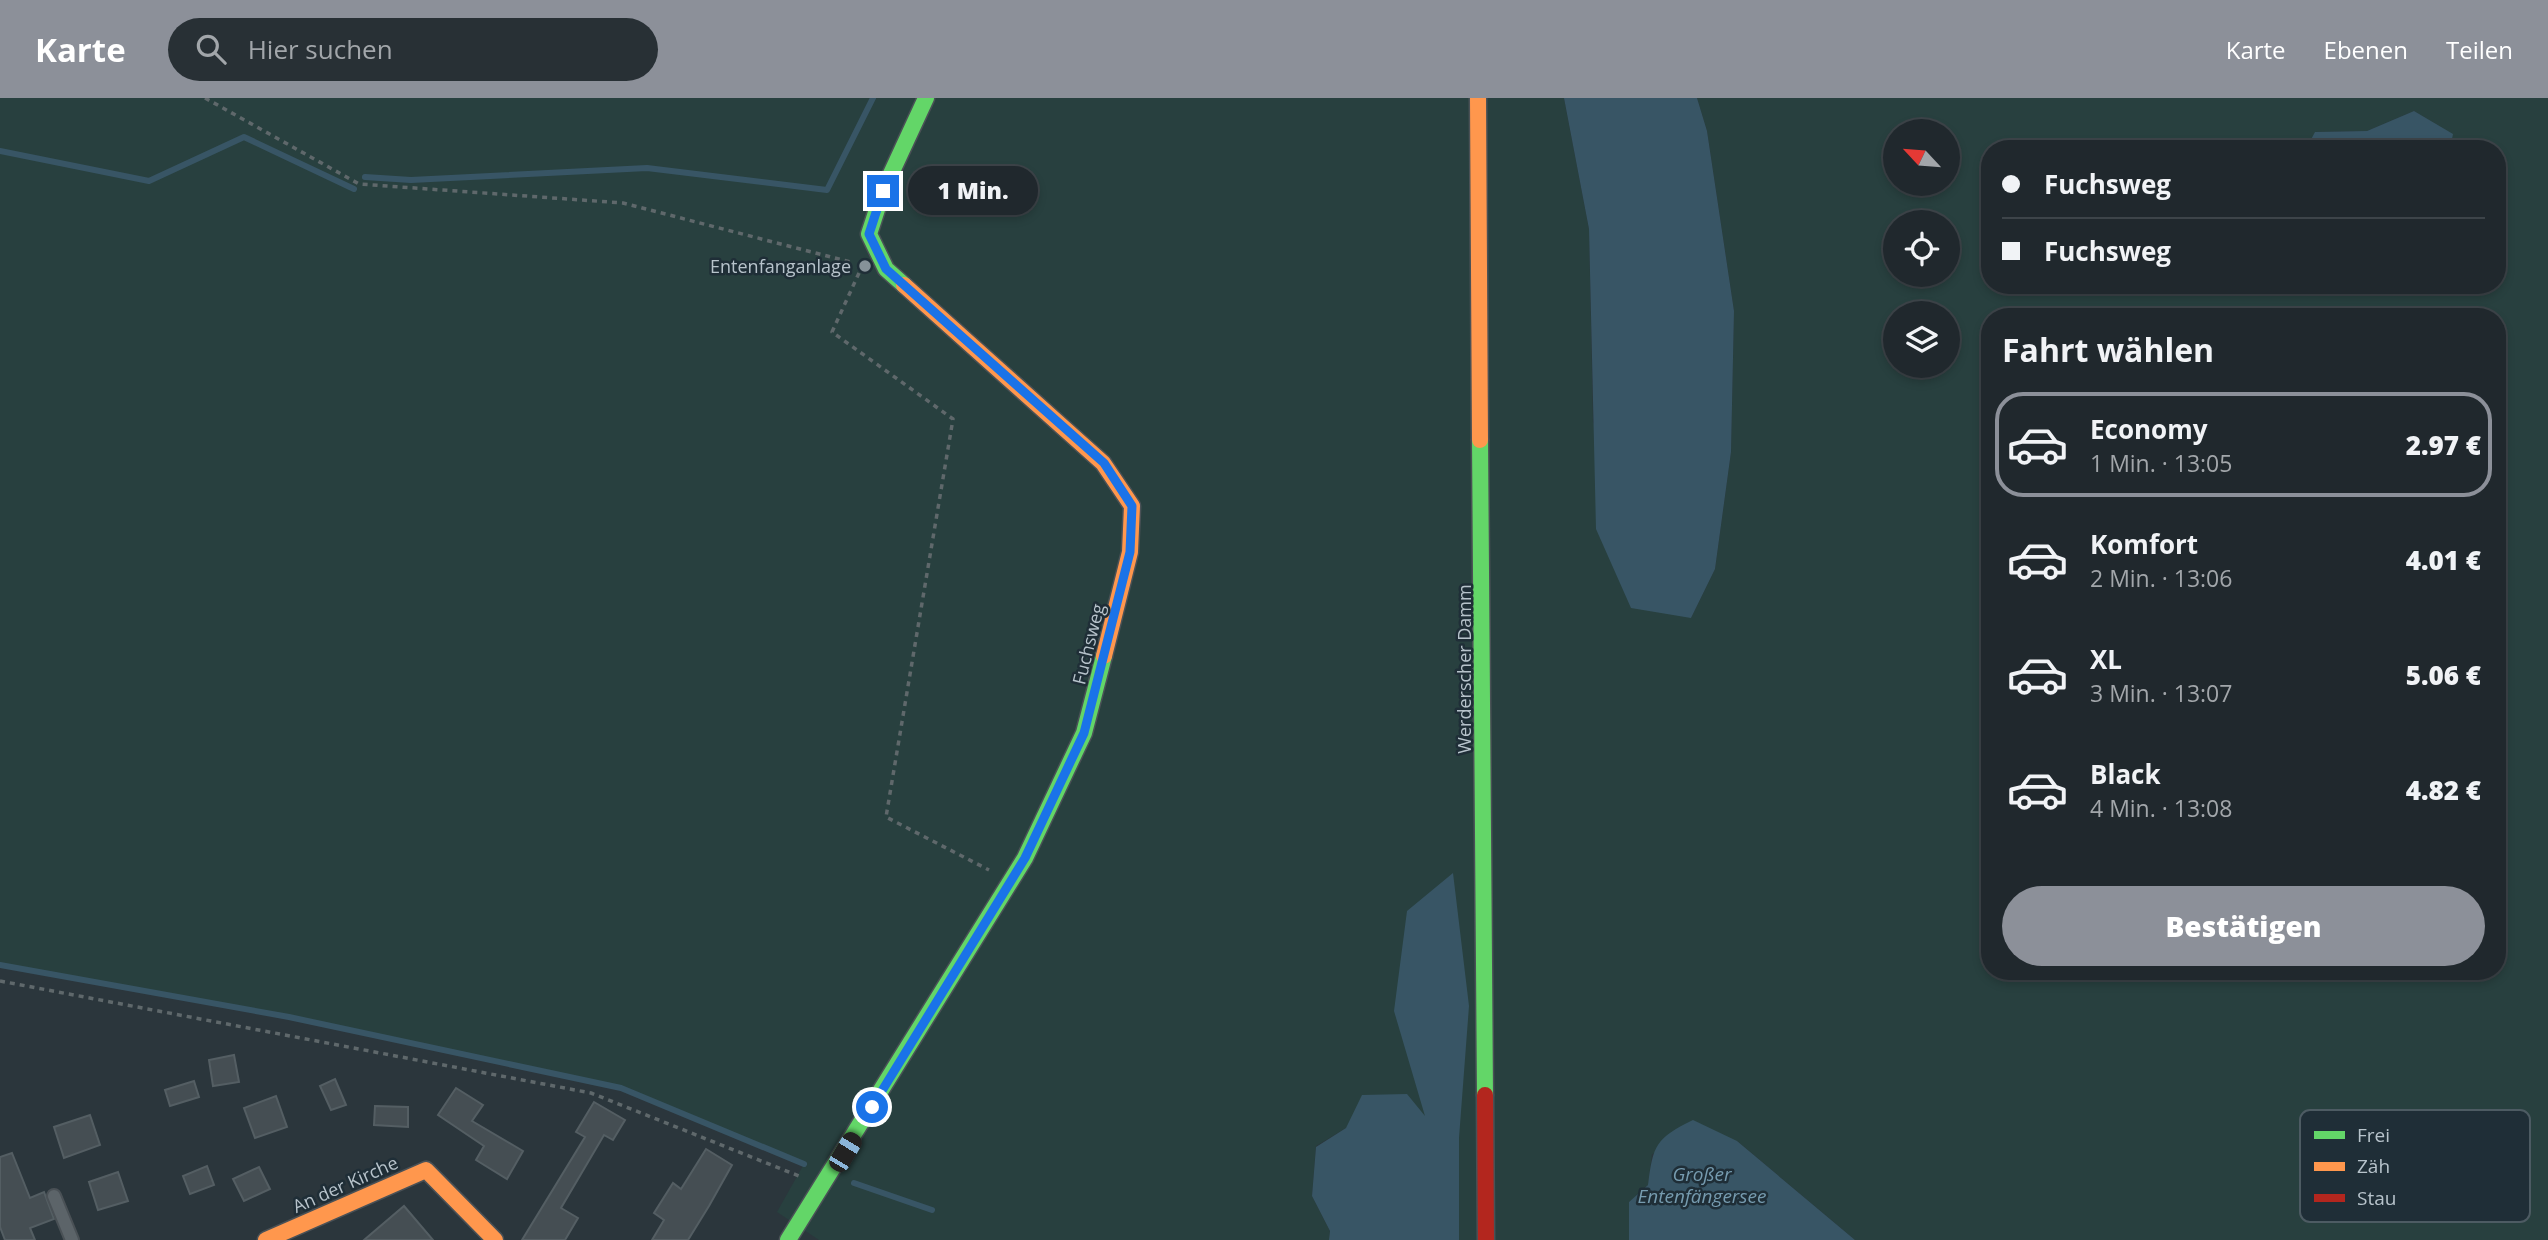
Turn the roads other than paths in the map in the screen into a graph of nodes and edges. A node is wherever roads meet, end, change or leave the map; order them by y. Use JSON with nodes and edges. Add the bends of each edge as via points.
{"nodes":[{"id":1,"x":926,"y":98,"type":"edge"},
{"id":2,"x":1478,"y":98,"type":"edge"},
{"id":3,"x":54,"y":1196,"type":"dead end"},
{"id":4,"x":72,"y":1240,"type":"edge"},
{"id":5,"x":266,"y":1240,"type":"edge"},
{"id":6,"x":495,"y":1240,"type":"edge"},
{"id":7,"x":788,"y":1240,"type":"edge"},
{"id":8,"x":1486,"y":1240,"type":"edge"}],
"edges":[{"from":1,"to":7,"type":"street","name":"Fuchsweg","via":[[883,191],[869,234],[886,269],[1104,463],[1132,506],[1130,552],[1084,733],[1025,858]]},
{"from":2,"to":8,"type":"street","name":"Werderscher Damm"},
{"from":3,"to":4,"type":"lane"},
{"from":5,"to":6,"type":"street","name":"An der Kirche","via":[[426,1170]]}]}
